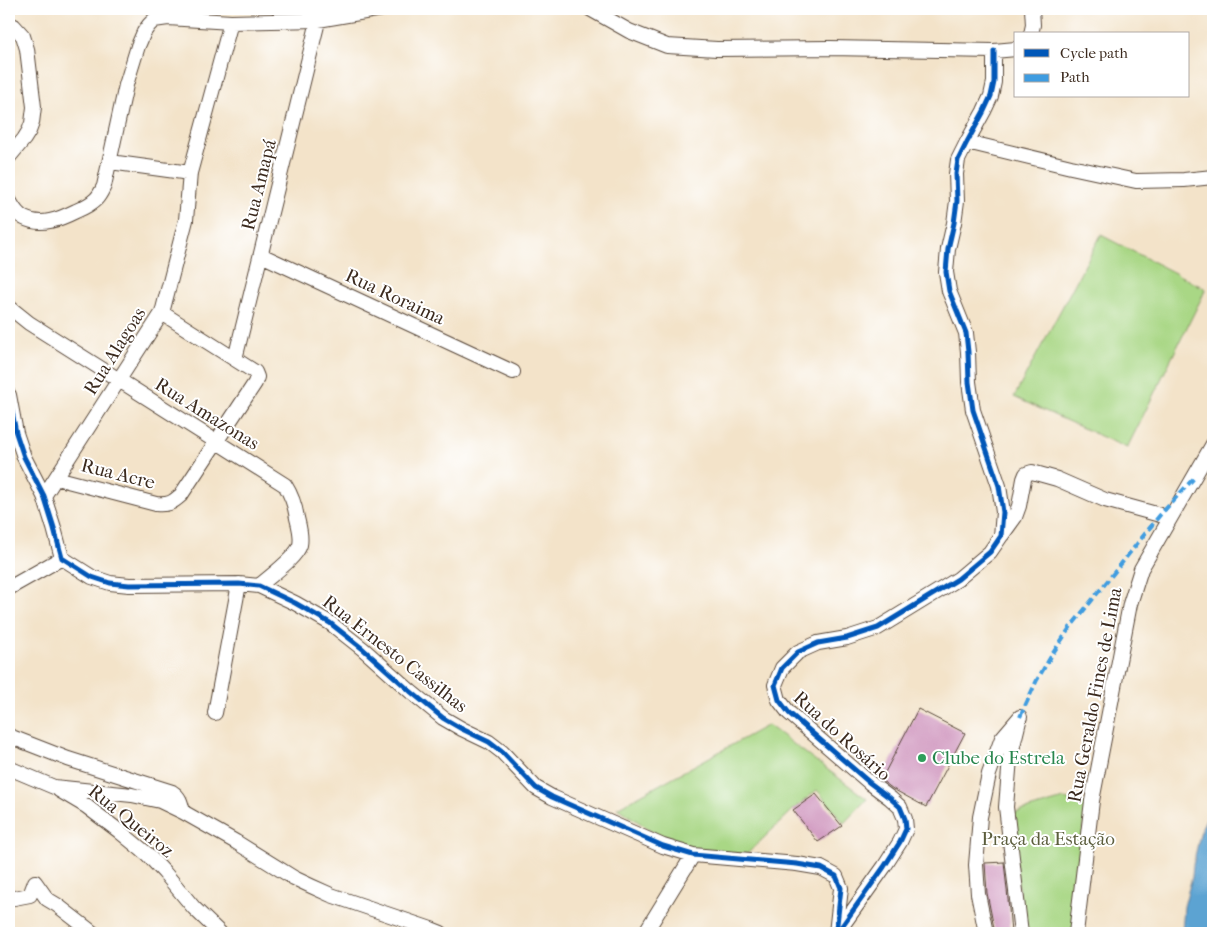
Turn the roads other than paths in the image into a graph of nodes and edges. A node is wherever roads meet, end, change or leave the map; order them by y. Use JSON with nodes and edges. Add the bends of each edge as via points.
{"nodes":[{"id":1,"x":382,"y":9,"type":"edge"},
{"id":2,"x":590,"y":9,"type":"edge"},
{"id":3,"x":1032,"y":9,"type":"edge"},
{"id":4,"x":320,"y":14,"type":"edge"},
{"id":5,"x":231,"y":22,"type":"junction"},
{"id":6,"x":9,"y":24,"type":"edge"},
{"id":7,"x":1031,"y":32,"type":"edge"},
{"id":8,"x":1014,"y":49,"type":"edge"},
{"id":9,"x":994,"y":52,"type":"junction"},
{"id":10,"x":967,"y":142,"type":"junction"},
{"id":11,"x":9,"y":157,"type":"edge"},
{"id":12,"x":110,"y":162,"type":"junction"},
{"id":13,"x":190,"y":173,"type":"junction"},
{"id":14,"x":1213,"y":177,"type":"edge"},
{"id":15,"x":9,"y":200,"type":"edge"},
{"id":16,"x":25,"y":219,"type":"junction"},
{"id":17,"x":9,"y":223,"type":"edge"},
{"id":18,"x":261,"y":255,"type":"junction"},
{"id":19,"x":9,"y":307,"type":"edge"},
{"id":20,"x":162,"y":313,"type":"junction"},
{"id":21,"x":235,"y":359,"type":"junction"},
{"id":22,"x":513,"y":372,"type":"dead end"},
{"id":23,"x":119,"y":381,"type":"junction"},
{"id":24,"x":9,"y":395,"type":"edge"},
{"id":25,"x":215,"y":442,"type":"junction"},
{"id":26,"x":1213,"y":444,"type":"edge"},
{"id":27,"x":56,"y":478,"type":"junction"},
{"id":28,"x":44,"y":496,"type":"junction"},
{"id":29,"x":1160,"y":515,"type":"dead end"},
{"id":30,"x":1001,"y":536,"type":"junction"},
{"id":31,"x":62,"y":558,"type":"junction"},
{"id":32,"x":239,"y":584,"type":"junction"},
{"id":33,"x":259,"y":586,"type":"junction"},
{"id":34,"x":9,"y":588,"type":"edge"},
{"id":35,"x":215,"y":713,"type":"dead end"},
{"id":36,"x":9,"y":736,"type":"edge"},
{"id":37,"x":9,"y":768,"type":"edge"},
{"id":38,"x":54,"y":787,"type":"junction"},
{"id":39,"x":183,"y":812,"type":"junction"},
{"id":40,"x":693,"y":855,"type":"junction"},
{"id":41,"x":9,"y":899,"type":"edge"},
{"id":42,"x":93,"y":933,"type":"edge"},
{"id":43,"x":220,"y":933,"type":"edge"},
{"id":44,"x":441,"y":933,"type":"edge"},
{"id":45,"x":645,"y":933,"type":"edge"},
{"id":46,"x":836,"y":933,"type":"edge"},
{"id":47,"x":986,"y":933,"type":"edge"},
{"id":48,"x":1021,"y":933,"type":"edge"},
{"id":49,"x":1076,"y":933,"type":"edge"}],
"edges":[{"from":1,"to":4,"type":"street"},
{"from":2,"to":9,"type":"street","via":[[629,31],[667,46]]},
{"from":3,"to":7,"type":"street"},
{"from":4,"to":5,"type":"street"},
{"from":4,"to":18,"type":"street","name":"Rua Amapá"},
{"from":5,"to":12,"type":"street","via":[[168,18],[148,24],[126,85]]},
{"from":5,"to":13,"type":"street","name":"Rua Alagoas"},
{"from":6,"to":11,"type":"street","via":[[23,36],[28,49],[34,107],[29,131]]},
{"from":8,"to":9,"type":"street"},
{"from":9,"to":10,"type":"street","via":[[991,96]]},
{"from":10,"to":14,"type":"street","via":[[1136,181]]},
{"from":10,"to":30,"type":"street","via":[[958,160],[957,200],[946,272],[949,291],[966,333],[973,410],[1004,512]]},
{"from":12,"to":13,"type":"street"},
{"from":12,"to":16,"type":"street","via":[[101,192],[85,207],[57,220]]},
{"from":13,"to":20,"type":"street","name":"Rua Alagoas","via":[[186,220]]},
{"from":15,"to":16,"type":"street"},
{"from":16,"to":17,"type":"street"},
{"from":18,"to":21,"type":"street","name":"Rua Amapá"},
{"from":18,"to":22,"type":"street","name":"Rua Roraima"},
{"from":19,"to":23,"type":"street","name":"Rua Amazonas"},
{"from":20,"to":21,"type":"street","name":"Rua Acre"},
{"from":20,"to":23,"type":"street","name":"Rua Alagoas"},
{"from":21,"to":25,"type":"street","name":"Rua Acre","via":[[256,372],[258,377]]},
{"from":23,"to":25,"type":"street","name":"Rua Amazonas"},
{"from":23,"to":27,"type":"street","name":"Rua Alagoas"},
{"from":24,"to":28,"type":"street","via":[[24,457]]},
{"from":25,"to":27,"type":"street","name":"Rua Acre","via":[[181,495],[166,504]]},
{"from":25,"to":33,"type":"street","name":"Rua Amazonas","via":[[285,485],[294,502],[300,544],[294,556]]},
{"from":26,"to":49,"type":"street","name":"Rua Geraldo Fines de Lima","via":[[1141,569],[1130,604],[1092,801]]},
{"from":27,"to":28,"type":"street","name":"Rua Alagoas"},
{"from":28,"to":31,"type":"street"},
{"from":29,"to":30,"type":"street","name":"Rua do Rosário","via":[[1105,500],[1032,472],[1026,474],[1015,517]]},
{"from":30,"to":46,"type":"street","name":"Rua do Rosário","via":[[990,552],[958,579],[878,628],[818,643],[798,652],[782,668],[775,685],[779,700],[789,713],[900,807],[906,819],[906,829],[900,842]]},
{"from":31,"to":32,"type":"street","name":"Rua Ernesto Cassilhas","via":[[92,577],[110,583]]},
{"from":31,"to":34,"type":"street"},
{"from":32,"to":33,"type":"street","name":"Rua Ernesto Cassilhas"},
{"from":32,"to":35,"type":"street"},
{"from":33,"to":40,"type":"street","name":"Rua Ernesto Cassilhas","via":[[330,623],[443,718],[502,752],[536,788],[629,832]]},
{"from":36,"to":39,"type":"street","via":[[68,759],[172,792],[181,801]]},
{"from":37,"to":38,"type":"street"},
{"from":38,"to":39,"type":"street","via":[[145,797]]},
{"from":38,"to":43,"type":"street","name":"Rua Queiroz","via":[[86,806],[147,854]]},
{"from":39,"to":44,"type":"street","via":[[311,886]]},
{"from":40,"to":45,"type":"street"},
{"from":40,"to":46,"type":"street","name":"Rua Ernesto Cassilhas","via":[[797,864],[821,868],[836,876],[841,888]]},
{"from":41,"to":42,"type":"street","via":[[30,895],[35,882],[47,899]]},
{"from":47,"to":48,"type":"street","via":[[976,865],[980,817],[989,774],[1002,738],[1020,717],[1010,758],[1006,806]]}]}
